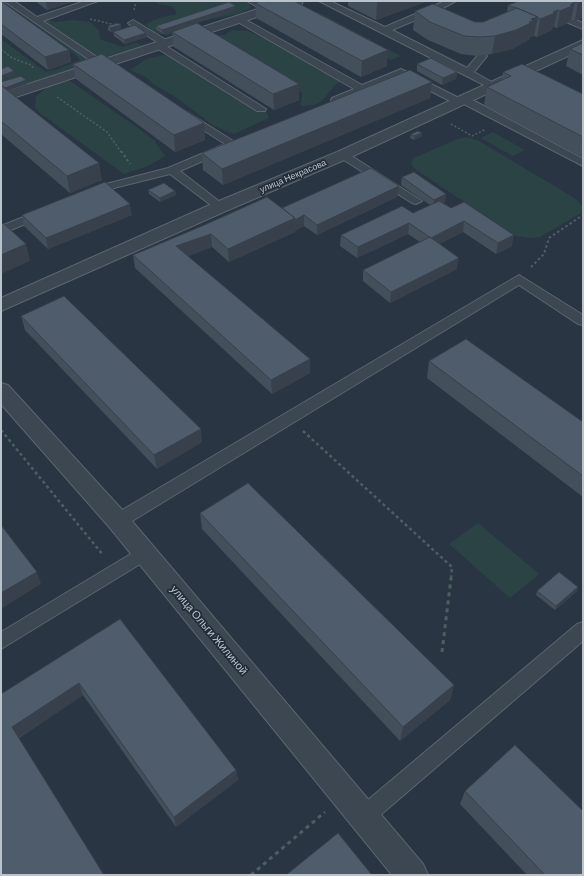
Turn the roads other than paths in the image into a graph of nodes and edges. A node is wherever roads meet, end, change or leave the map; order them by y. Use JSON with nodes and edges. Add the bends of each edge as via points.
{"nodes":[{"id":1,"x":8,"y":1,"type":"edge"},
{"id":2,"x":94,"y":1,"type":"edge"},
{"id":3,"x":251,"y":1,"type":"edge"},
{"id":4,"x":297,"y":1,"type":"edge"},
{"id":5,"x":323,"y":1,"type":"edge"},
{"id":6,"x":344,"y":1,"type":"edge"},
{"id":7,"x":452,"y":1,"type":"edge"},
{"id":8,"x":1,"y":3,"type":"edge"},
{"id":9,"x":332,"y":5,"type":"junction"},
{"id":10,"x":267,"y":9,"type":"junction"},
{"id":11,"x":430,"y":11,"type":"junction"},
{"id":12,"x":443,"y":16,"type":"edge"},
{"id":13,"x":239,"y":19,"type":"junction"},
{"id":14,"x":36,"y":20,"type":"junction"},
{"id":15,"x":569,"y":20,"type":"edge"},
{"id":16,"x":133,"y":23,"type":"road end"},
{"id":17,"x":583,"y":26,"type":"edge"},
{"id":18,"x":385,"y":30,"type":"junction"},
{"id":19,"x":161,"y":44,"type":"junction"},
{"id":20,"x":583,"y":44,"type":"edge"},
{"id":21,"x":482,"y":56,"type":"edge"},
{"id":22,"x":107,"y":62,"type":"junction"},
{"id":23,"x":120,"y":71,"type":"edge"},
{"id":24,"x":468,"y":73,"type":"junction"},
{"id":25,"x":492,"y":85,"type":"junction"},
{"id":26,"x":362,"y":89,"type":"junction"},
{"id":27,"x":1,"y":98,"type":"edge"},
{"id":28,"x":460,"y":100,"type":"junction"},
{"id":29,"x":326,"y":104,"type":"edge"},
{"id":30,"x":261,"y":109,"type":"edge"},
{"id":31,"x":180,"y":110,"type":"edge"},
{"id":32,"x":343,"y":155,"type":"junction"},
{"id":33,"x":583,"y":163,"type":"edge"},
{"id":34,"x":172,"y":170,"type":"junction"},
{"id":35,"x":78,"y":198,"type":"edge"},
{"id":36,"x":416,"y":201,"type":"dead end"},
{"id":37,"x":220,"y":207,"type":"junction"},
{"id":38,"x":50,"y":210,"type":"edge"},
{"id":39,"x":1,"y":230,"type":"edge"},
{"id":40,"x":1,"y":305,"type":"edge"},
{"id":41,"x":583,"y":321,"type":"edge"},
{"id":42,"x":1,"y":390,"type":"edge"},
{"id":43,"x":118,"y":521,"type":"junction"},
{"id":44,"x":144,"y":553,"type":"junction"},
{"id":45,"x":583,"y":630,"type":"edge"},
{"id":46,"x":1,"y":641,"type":"edge"},
{"id":47,"x":363,"y":817,"type":"junction"},
{"id":48,"x":412,"y":875,"type":"edge"}],
"edges":[{"from":1,"to":8,"type":"lane"},
{"from":1,"to":14,"type":"lane"},
{"from":2,"to":14,"type":"lane"},
{"from":3,"to":10,"type":"lane"},
{"from":4,"to":10,"type":"street"},
{"from":5,"to":9,"type":"lane"},
{"from":6,"to":9,"type":"lane"},
{"from":7,"to":11,"type":"lane"},
{"from":9,"to":18,"type":"lane"},
{"from":10,"to":13,"type":"street"},
{"from":11,"to":12,"type":"lane"},
{"from":11,"to":18,"type":"lane"},
{"from":13,"to":19,"type":"street"},
{"from":13,"to":26,"type":"lane"},
{"from":14,"to":22,"type":"lane","via":[[94,59]]},
{"from":15,"to":17,"type":"lane"},
{"from":16,"to":19,"type":"lane"},
{"from":18,"to":24,"type":"lane"},
{"from":19,"to":22,"type":"street"},
{"from":19,"to":30,"type":"lane"},
{"from":20,"to":25,"type":"street","name":"улица Некрасова","via":[[535,71]]},
{"from":21,"to":24,"type":"lane"},
{"from":22,"to":23,"type":"lane"},
{"from":22,"to":27,"type":"street"},
{"from":24,"to":25,"type":"lane"},
{"from":25,"to":28,"type":"street","name":"улица Некрасова"},
{"from":26,"to":28,"type":"lane","via":[[402,72]]},
{"from":26,"to":29,"type":"lane"},
{"from":28,"to":32,"type":"street","name":"улица Некрасова"},
{"from":28,"to":33,"type":"lane"},
{"from":31,"to":34,"type":"lane","via":[[236,143]]},
{"from":32,"to":36,"type":"lane"},
{"from":32,"to":37,"type":"street","name":"улица Некрасова"},
{"from":34,"to":35,"type":"lane","via":[[106,187]]},
{"from":34,"to":37,"type":"lane"},
{"from":37,"to":40,"type":"street","name":"улица Некрасова"},
{"from":38,"to":39,"type":"lane"},
{"from":41,"to":43,"type":"lane","via":[[519,279]]},
{"from":42,"to":43,"type":"street","name":"улица Ольги Жилиной"},
{"from":43,"to":44,"type":"street","name":"улица Ольги Жилиной"},
{"from":44,"to":46,"type":"lane"},
{"from":44,"to":47,"type":"street","name":"улица Ольги Жилиной"},
{"from":45,"to":47,"type":"lane"},
{"from":47,"to":48,"type":"street","name":"улица Ольги Жилиной"}]}
